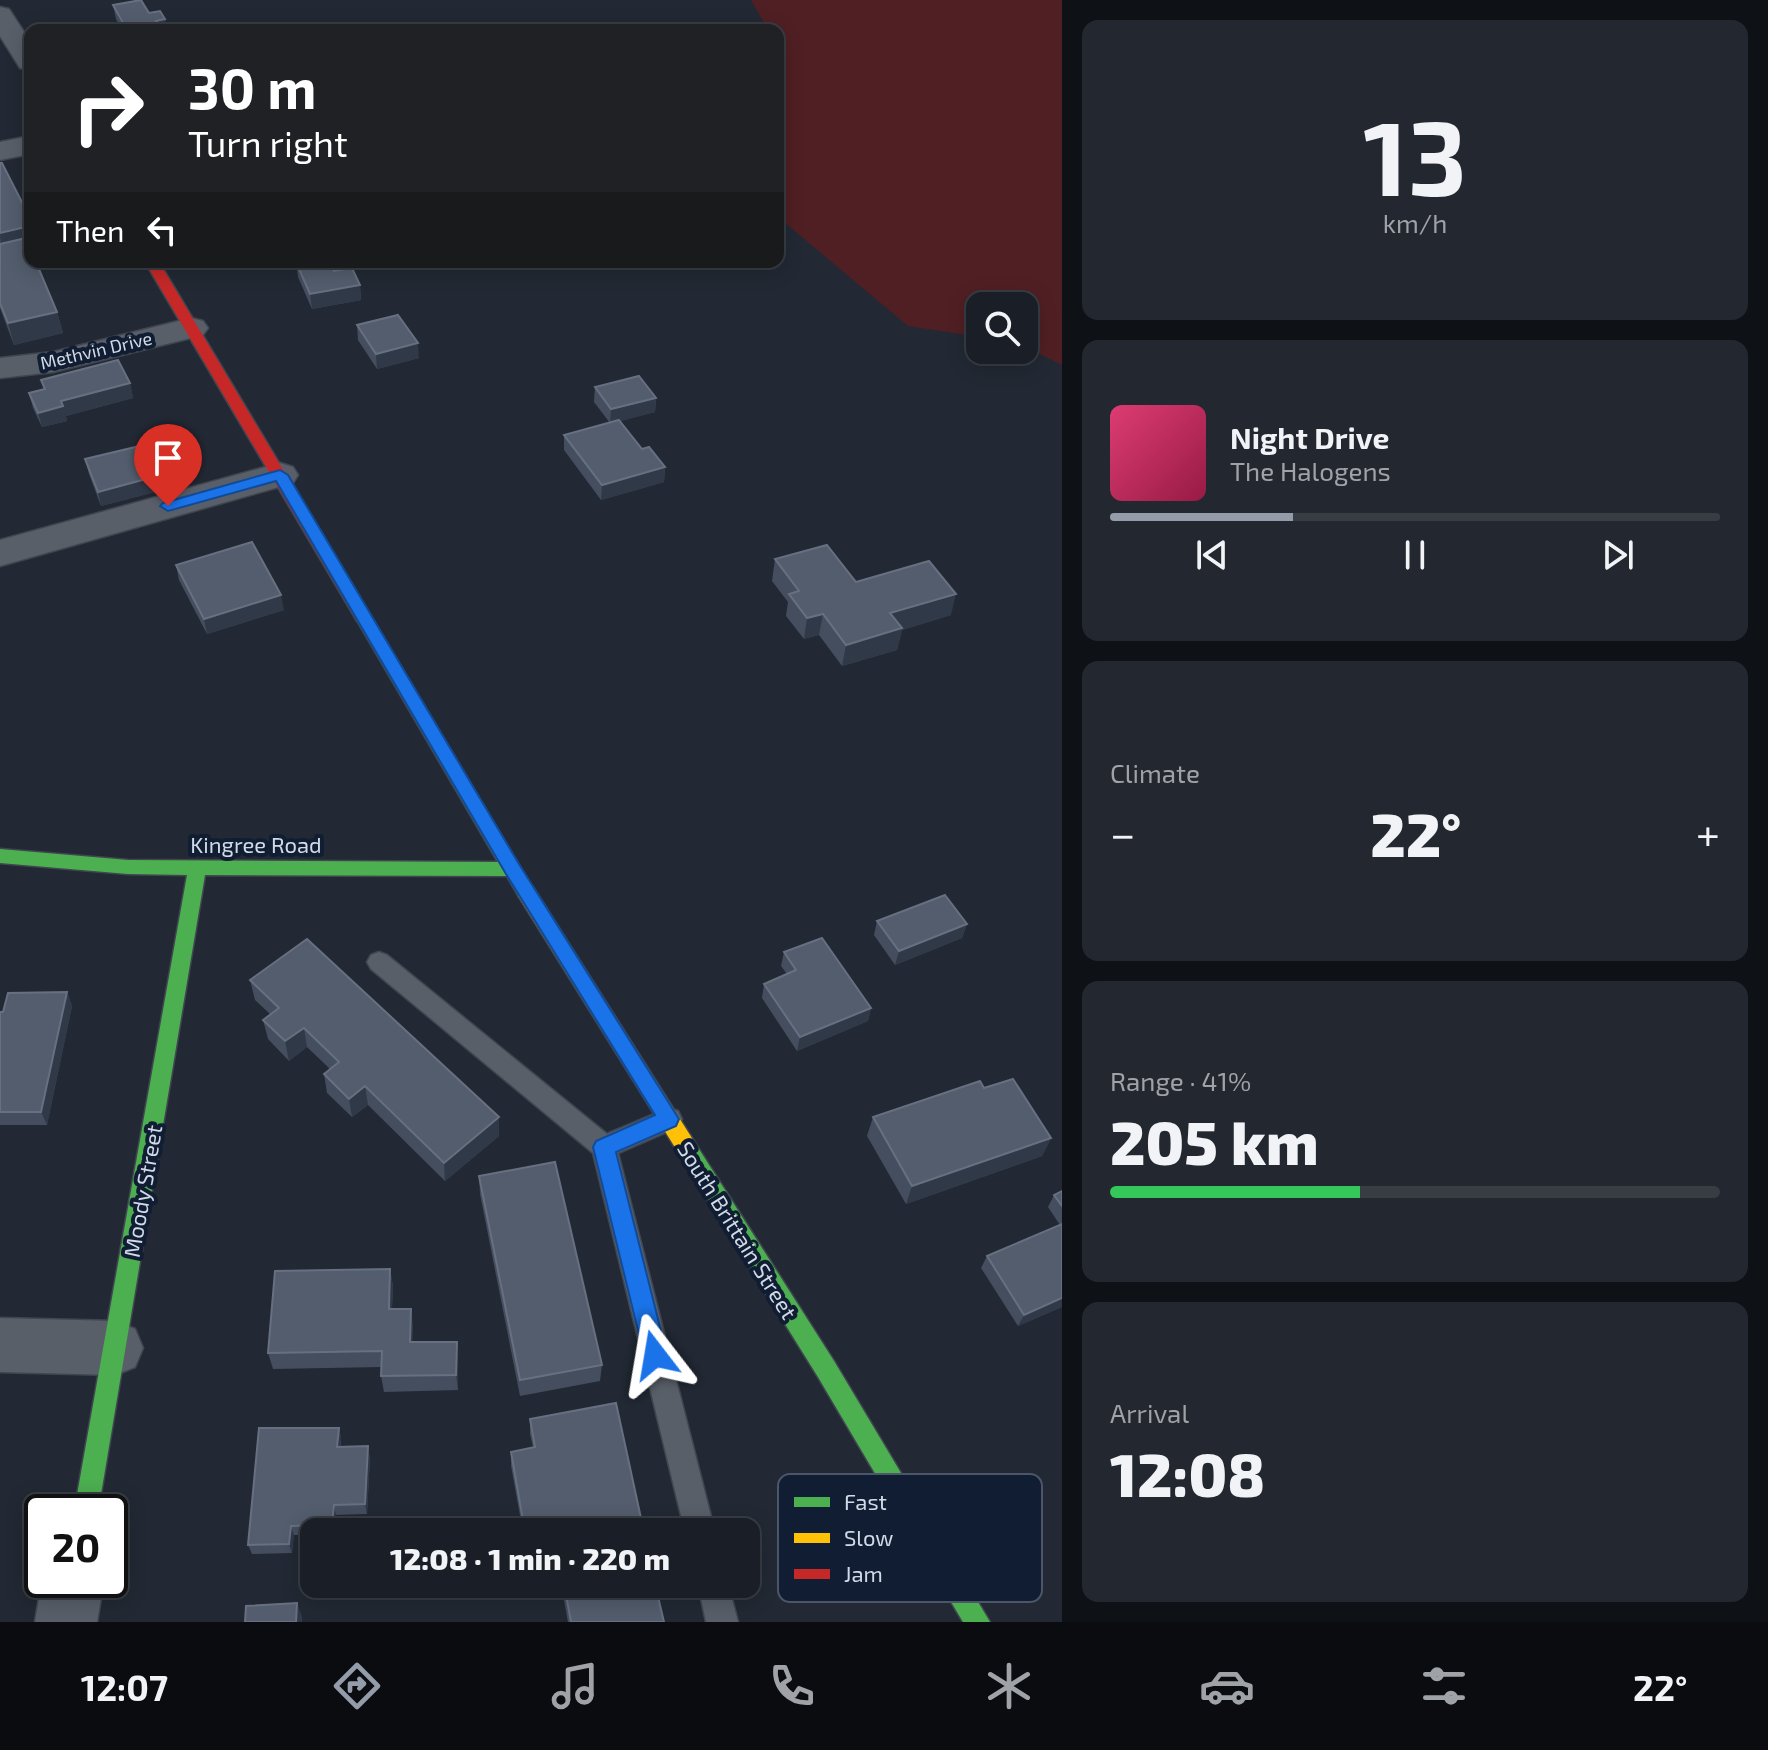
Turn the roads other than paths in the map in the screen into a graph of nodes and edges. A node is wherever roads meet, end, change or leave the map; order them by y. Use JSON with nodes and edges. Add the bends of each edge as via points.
{"nodes":[{"id":1,"x":0,"y":15,"type":"edge"},
{"id":2,"x":24,"y":53,"type":"edge"},
{"id":3,"x":24,"y":146,"type":"edge"},
{"id":4,"x":0,"y":151,"type":"edge"},
{"id":5,"x":156,"y":268,"type":"edge"},
{"id":6,"x":191,"y":328,"type":"junction"},
{"id":7,"x":0,"y":368,"type":"edge"},
{"id":8,"x":280,"y":475,"type":"junction"},
{"id":9,"x":0,"y":553,"type":"edge"},
{"id":10,"x":0,"y":856,"type":"edge"},
{"id":11,"x":512,"y":869,"type":"junction"},
{"id":12,"x":197,"y":870,"type":"junction"},
{"id":13,"x":379,"y":962,"type":"dead end"},
{"id":14,"x":669,"y":1119,"type":"junction"},
{"id":15,"x":604,"y":1147,"type":"junction"},
{"id":16,"x":0,"y":1345,"type":"edge"},
{"id":17,"x":115,"y":1348,"type":"junction"},
{"id":18,"x":889,"y":1474,"type":"edge"},
{"id":19,"x":89,"y":1494,"type":"edge"},
{"id":20,"x":697,"y":1518,"type":"edge"},
{"id":21,"x":70,"y":1598,"type":"edge"},
{"id":22,"x":716,"y":1598,"type":"edge"},
{"id":23,"x":965,"y":1602,"type":"edge"},
{"id":24,"x":66,"y":1622,"type":"edge"},
{"id":25,"x":722,"y":1622,"type":"edge"},
{"id":26,"x":977,"y":1622,"type":"edge"}],
"edges":[{"from":1,"to":2,"type":"street"},
{"from":3,"to":4,"type":"street"},
{"from":5,"to":6,"type":"street","name":"South Brittain Street"},
{"from":6,"to":7,"type":"street","name":"Methvin Drive","via":[[53,362]]},
{"from":6,"to":8,"type":"street","name":"South Brittain Street"},
{"from":8,"to":9,"type":"street"},
{"from":8,"to":11,"type":"street","name":"South Brittain Street"},
{"from":10,"to":12,"type":"street","name":"Kingree Road"},
{"from":11,"to":12,"type":"street","name":"Kingree Road"},
{"from":11,"to":14,"type":"street","name":"South Brittain Street"},
{"from":12,"to":17,"type":"street","name":"Moody Street"},
{"from":13,"to":15,"type":"lane"},
{"from":14,"to":15,"type":"lane"},
{"from":14,"to":18,"type":"street","name":"South Brittain Street"},
{"from":15,"to":20,"type":"lane"},
{"from":16,"to":17,"type":"street"},
{"from":17,"to":19,"type":"street","name":"Moody Street"},
{"from":21,"to":24,"type":"street"},
{"from":22,"to":25,"type":"lane"},
{"from":23,"to":26,"type":"street","name":"South Brittain Street"}]}
